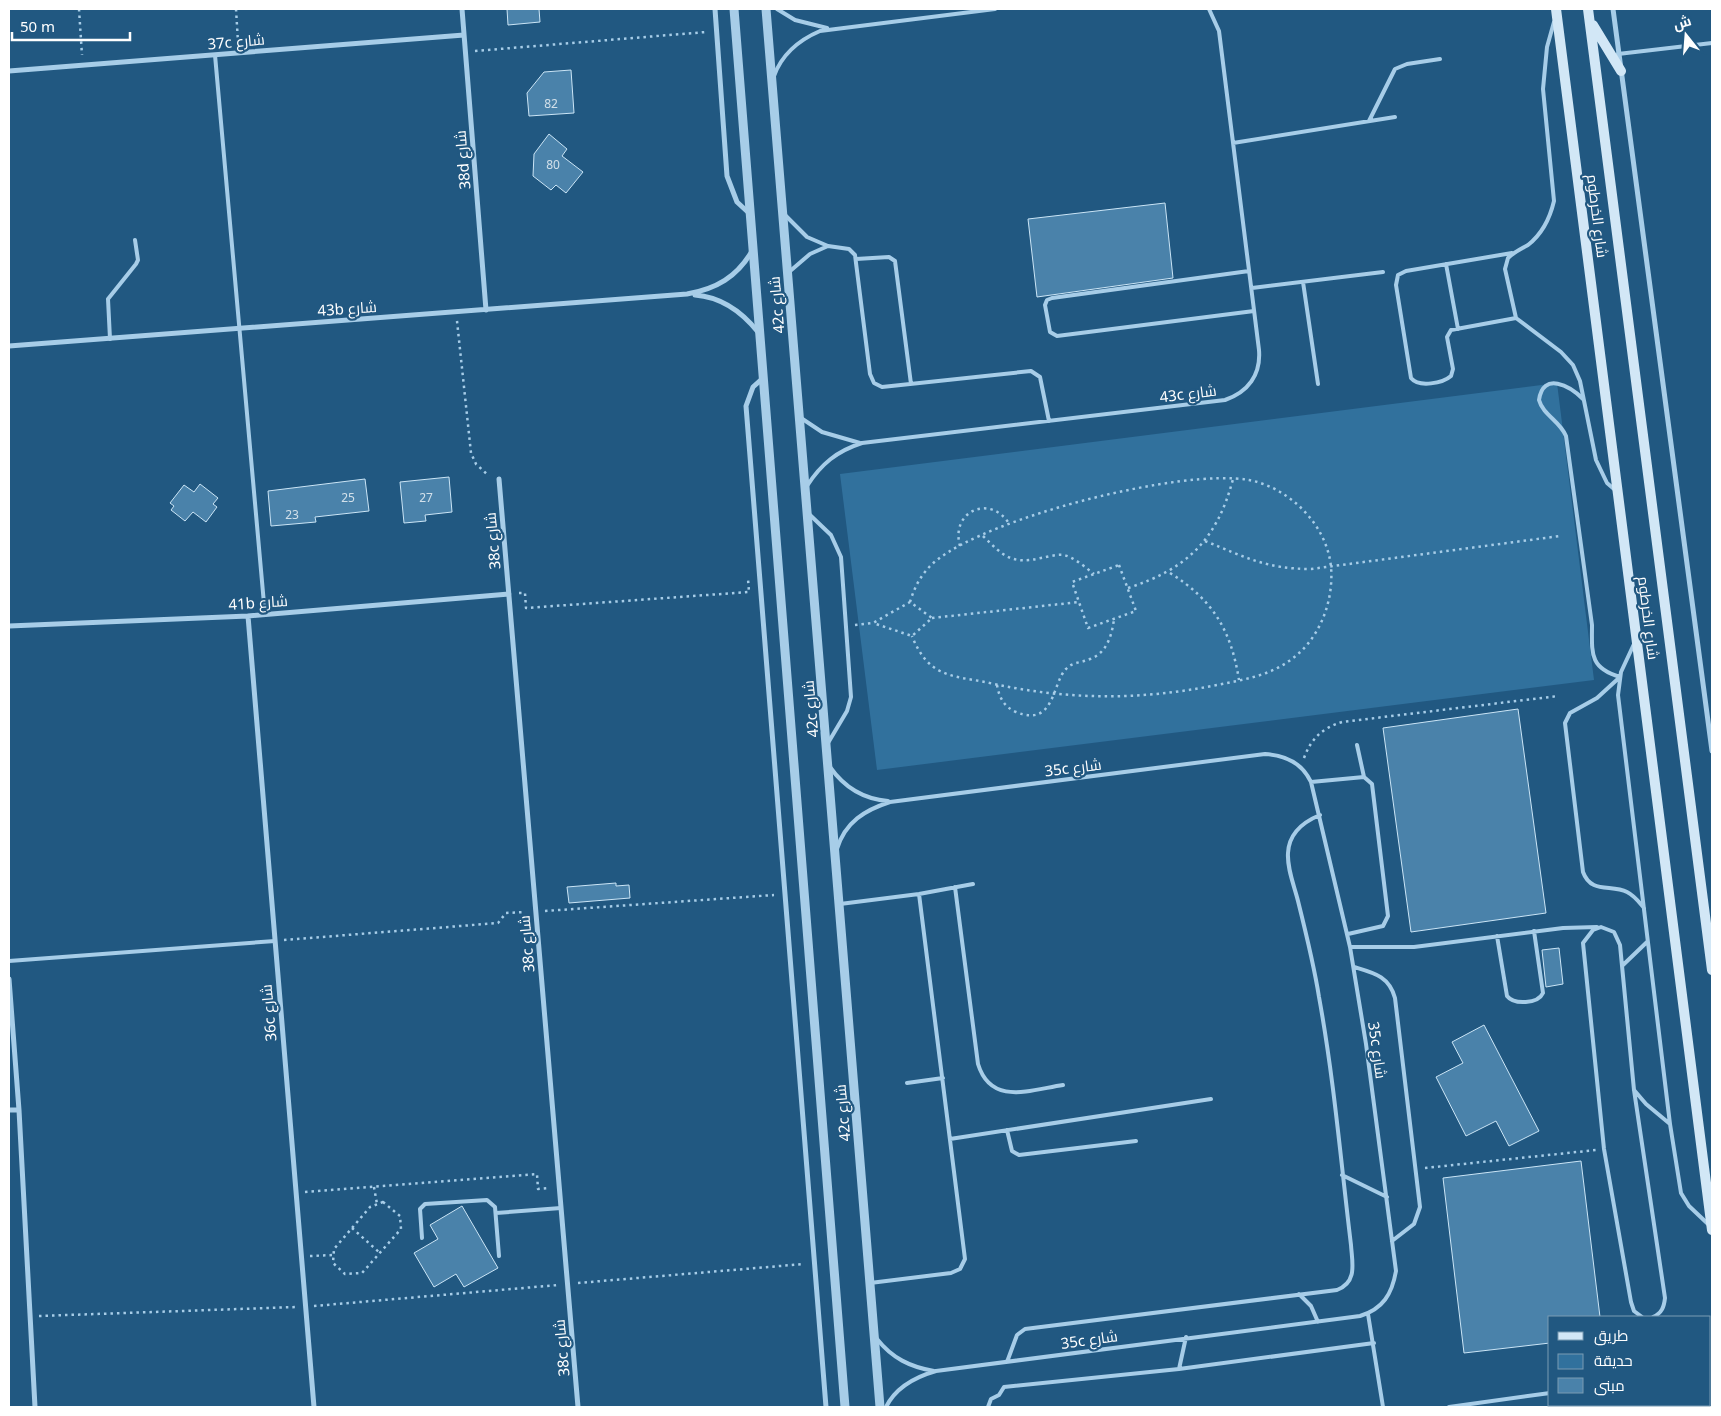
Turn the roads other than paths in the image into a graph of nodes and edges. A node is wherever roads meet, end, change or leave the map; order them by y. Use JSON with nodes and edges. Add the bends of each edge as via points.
{"nodes":[{"id":1,"x":462,"y":9,"type":"edge"},
{"id":2,"x":715,"y":9,"type":"edge"},
{"id":3,"x":734,"y":9,"type":"edge"},
{"id":4,"x":766,"y":9,"type":"edge"},
{"id":5,"x":777,"y":9,"type":"edge"},
{"id":6,"x":995,"y":9,"type":"edge"},
{"id":7,"x":1209,"y":9,"type":"edge"},
{"id":8,"x":1588,"y":9,"type":"edge"},
{"id":9,"x":1613,"y":9,"type":"edge"},
{"id":10,"x":1556,"y":11,"type":"edge"},
{"id":11,"x":1590,"y":20,"type":"junction"},
{"id":12,"x":831,"y":28,"type":"junction"},
{"id":13,"x":464,"y":35,"type":"junction"},
{"id":14,"x":1712,"y":43,"type":"edge"},
{"id":15,"x":1618,"y":54,"type":"junction"},
{"id":16,"x":215,"y":55,"type":"junction"},
{"id":17,"x":1440,"y":59,"type":"dead end"},
{"id":18,"x":9,"y":71,"type":"edge"},
{"id":19,"x":1621,"y":71,"type":"junction"},
{"id":20,"x":772,"y":82,"type":"junction"},
{"id":21,"x":1395,"y":117,"type":"dead end"},
{"id":22,"x":1369,"y":121,"type":"junction"},
{"id":23,"x":1233,"y":143,"type":"junction"},
{"id":24,"x":783,"y":213,"type":"junction"},
{"id":25,"x":750,"y":214,"type":"junction"},
{"id":26,"x":135,"y":240,"type":"dead end"},
{"id":27,"x":828,"y":246,"type":"junction"},
{"id":28,"x":752,"y":250,"type":"junction"},
{"id":29,"x":1512,"y":253,"type":"junction"},
{"id":30,"x":856,"y":259,"type":"junction"},
{"id":31,"x":1446,"y":264,"type":"junction"},
{"id":32,"x":1249,"y":271,"type":"junction"},
{"id":33,"x":1383,"y":272,"type":"dead end"},
{"id":34,"x":788,"y":274,"type":"junction"},
{"id":35,"x":1303,"y":282,"type":"junction"},
{"id":36,"x":1252,"y":288,"type":"junction"},
{"id":37,"x":687,"y":294,"type":"junction"},
{"id":38,"x":486,"y":310,"type":"junction"},
{"id":39,"x":1254,"y":311,"type":"junction"},
{"id":40,"x":1516,"y":318,"type":"junction"},
{"id":41,"x":238,"y":329,"type":"junction"},
{"id":42,"x":1458,"y":329,"type":"junction"},
{"id":43,"x":759,"y":333,"type":"junction"},
{"id":44,"x":110,"y":339,"type":"junction"},
{"id":45,"x":9,"y":346,"type":"edge"},
{"id":46,"x":763,"y":378,"type":"junction"},
{"id":47,"x":912,"y":384,"type":"junction"},
{"id":48,"x":1318,"y":384,"type":"dead end"},
{"id":49,"x":1583,"y":399,"type":"junction"},
{"id":50,"x":800,"y":417,"type":"junction"},
{"id":51,"x":1050,"y":421,"type":"junction"},
{"id":52,"x":862,"y":443,"type":"junction"},
{"id":53,"x":499,"y":479,"type":"road end"},
{"id":54,"x":805,"y":488,"type":"junction"},
{"id":55,"x":1618,"y":492,"type":"junction"},
{"id":56,"x":807,"y":513,"type":"junction"},
{"id":57,"x":509,"y":594,"type":"junction"},
{"id":58,"x":265,"y":615,"type":"junction"},
{"id":59,"x":248,"y":616,"type":"junction"},
{"id":60,"x":9,"y":626,"type":"edge"},
{"id":61,"x":1636,"y":640,"type":"junction"},
{"id":62,"x":1620,"y":677,"type":"junction"},
{"id":63,"x":826,"y":744,"type":"junction"},
{"id":64,"x":1357,"y":745,"type":"dead end"},
{"id":65,"x":1712,"y":751,"type":"edge"},
{"id":66,"x":828,"y":765,"type":"junction"},
{"id":67,"x":1364,"y":777,"type":"junction"},
{"id":68,"x":1311,"y":782,"type":"junction"},
{"id":69,"x":890,"y":802,"type":"junction"},
{"id":70,"x":1320,"y":815,"type":"junction"},
{"id":71,"x":836,"y":854,"type":"junction"},
{"id":72,"x":973,"y":884,"type":"dead end"},
{"id":73,"x":955,"y":887,"type":"junction"},
{"id":74,"x":919,"y":894,"type":"junction"},
{"id":75,"x":840,"y":904,"type":"junction"},
{"id":76,"x":1644,"y":908,"type":"junction"},
{"id":77,"x":1601,"y":928,"type":"junction"},
{"id":78,"x":1534,"y":931,"type":"junction"},
{"id":79,"x":1348,"y":934,"type":"junction"},
{"id":80,"x":1497,"y":936,"type":"junction"},
{"id":81,"x":275,"y":940,"type":"junction"},
{"id":82,"x":1647,"y":942,"type":"junction"},
{"id":83,"x":1350,"y":947,"type":"junction"},
{"id":84,"x":9,"y":961,"type":"edge"},
{"id":85,"x":1623,"y":965,"type":"junction"},
{"id":86,"x":1354,"y":967,"type":"junction"},
{"id":87,"x":1712,"y":970,"type":"edge"},
{"id":88,"x":9,"y":979,"type":"edge"},
{"id":89,"x":943,"y":1078,"type":"junction"},
{"id":90,"x":907,"y":1083,"type":"dead end"},
{"id":91,"x":1063,"y":1085,"type":"dead end"},
{"id":92,"x":1634,"y":1090,"type":"junction"},
{"id":93,"x":1211,"y":1099,"type":"dead end"},
{"id":94,"x":9,"y":1110,"type":"edge"},
{"id":95,"x":19,"y":1110,"type":"junction"},
{"id":96,"x":1670,"y":1124,"type":"junction"},
{"id":97,"x":1007,"y":1130,"type":"junction"},
{"id":98,"x":950,"y":1139,"type":"junction"},
{"id":99,"x":1136,"y":1141,"type":"dead end"},
{"id":100,"x":1342,"y":1175,"type":"junction"},
{"id":101,"x":1387,"y":1198,"type":"junction"},
{"id":102,"x":562,"y":1208,"type":"junction"},
{"id":103,"x":496,"y":1213,"type":"junction"},
{"id":104,"x":1712,"y":1229,"type":"edge"},
{"id":105,"x":422,"y":1238,"type":"dead end"},
{"id":106,"x":1392,"y":1241,"type":"junction"},
{"id":107,"x":499,"y":1256,"type":"dead end"},
{"id":108,"x":870,"y":1283,"type":"junction"},
{"id":109,"x":1299,"y":1294,"type":"junction"},
{"id":110,"x":1368,"y":1314,"type":"junction"},
{"id":111,"x":1641,"y":1316,"type":"edge"},
{"id":112,"x":1656,"y":1316,"type":"edge"},
{"id":113,"x":1318,"y":1322,"type":"junction"},
{"id":114,"x":874,"y":1336,"type":"junction"},
{"id":115,"x":1186,"y":1337,"type":"junction"},
{"id":116,"x":1374,"y":1343,"type":"junction"},
{"id":117,"x":1007,"y":1362,"type":"junction"},
{"id":118,"x":1179,"y":1369,"type":"junction"},
{"id":119,"x":936,"y":1371,"type":"junction"},
{"id":120,"x":1548,"y":1393,"type":"edge"},
{"id":121,"x":35,"y":1407,"type":"edge"},
{"id":122,"x":314,"y":1407,"type":"edge"},
{"id":123,"x":578,"y":1407,"type":"edge"},
{"id":124,"x":826,"y":1407,"type":"edge"},
{"id":125,"x":845,"y":1407,"type":"edge"},
{"id":126,"x":880,"y":1407,"type":"edge"},
{"id":127,"x":886,"y":1407,"type":"edge"},
{"id":128,"x":988,"y":1407,"type":"edge"},
{"id":129,"x":1383,"y":1407,"type":"edge"},
{"id":130,"x":1449,"y":1407,"type":"edge"}],
"edges":[{"from":1,"to":13,"type":"street","name":"38d شارع"},
{"from":2,"to":25,"type":"street","via":[[729,186],[737,202]]},
{"from":3,"to":25,"type":"street","name":"42c شارع"},
{"from":4,"to":20,"type":"street","name":"42c شارع"},
{"from":5,"to":12,"type":"lane","via":[[807,24]]},
{"from":6,"to":12,"type":"lane"},
{"from":7,"to":23,"type":"lane","name":"43c شارع","via":[[1219,31]]},
{"from":8,"to":11,"type":"main road","name":"شارع الخرطوم"},
{"from":9,"to":15,"type":"street"},
{"from":10,"to":29,"type":"lane","via":[[1547,47],[1543,89],[1554,201],[1542,230],[1527,245]]},
{"from":10,"to":55,"type":"main road","name":"شارع الخرطوم"},
{"from":11,"to":19,"type":"main road"},
{"from":11,"to":87,"type":"main road","name":"شارع الخرطوم"},
{"from":12,"to":20,"type":"lane","via":[[798,42],[782,60]]},
{"from":13,"to":16,"type":"street","name":"37c شارع"},
{"from":13,"to":38,"type":"street","name":"38d شارع"},
{"from":14,"to":15,"type":"lane"},
{"from":15,"to":19,"type":"street"},
{"from":16,"to":18,"type":"street","name":"37c شارع"},
{"from":16,"to":41,"type":"lane"},
{"from":17,"to":22,"type":"lane","via":[[1395,69]]},
{"from":19,"to":65,"type":"street"},
{"from":20,"to":24,"type":"street","name":"42c شارع"},
{"from":21,"to":22,"type":"lane"},
{"from":22,"to":23,"type":"lane"},
{"from":23,"to":32,"type":"lane","name":"43c شارع"},
{"from":24,"to":27,"type":"lane","via":[[807,237]]},
{"from":24,"to":34,"type":"street","name":"42c شارع"},
{"from":25,"to":28,"type":"street","name":"42c شارع"},
{"from":26,"to":44,"type":"lane","via":[[138,260],[108,299]]},
{"from":27,"to":30,"type":"lane","via":[[850,249]]},
{"from":27,"to":34,"type":"lane","via":[[810,254]]},
{"from":28,"to":37,"type":"street","name":"43b شارع","via":[[737,272],[726,281],[714,288]]},
{"from":28,"to":43,"type":"street","name":"42c شارع"},
{"from":29,"to":31,"type":"lane"},
{"from":29,"to":40,"type":"lane","via":[[1505,269]]},
{"from":30,"to":47,"type":"lane","via":[[889,257],[895,261]]},
{"from":30,"to":47,"type":"lane","via":[[871,379],[882,387]]},
{"from":31,"to":42,"type":"lane"},
{"from":31,"to":42,"type":"lane","via":[[1402,272],[1396,282],[1414,382],[1424,384],[1452,376],[1447,334]]},
{"from":32,"to":36,"type":"lane","name":"43c شارع"},
{"from":32,"to":39,"type":"lane","via":[[1052,298],[1045,306],[1050,332],[1057,336]]},
{"from":33,"to":35,"type":"lane"},
{"from":34,"to":50,"type":"street","name":"42c شارع"},
{"from":35,"to":36,"type":"lane"},
{"from":35,"to":48,"type":"lane"},
{"from":36,"to":39,"type":"lane","name":"43c شارع"},
{"from":37,"to":38,"type":"street","name":"43b شارع"},
{"from":37,"to":43,"type":"street","name":"43b شارع","via":[[701,295],[728,305],[740,312]]},
{"from":38,"to":41,"type":"street","name":"43b شارع"},
{"from":39,"to":51,"type":"lane","name":"43c شارع","via":[[1260,350],[1258,369],[1249,386],[1234,397]]},
{"from":40,"to":42,"type":"lane"},
{"from":40,"to":49,"type":"lane","via":[[1568,358],[1577,373]]},
{"from":41,"to":44,"type":"street","name":"43b شارع"},
{"from":41,"to":58,"type":"lane"},
{"from":43,"to":46,"type":"street","name":"42c شارع"},
{"from":44,"to":45,"type":"street","name":"43b شارع"},
{"from":46,"to":124,"type":"street","via":[[753,386],[746,406]]},
{"from":46,"to":125,"type":"street","name":"42c شارع"},
{"from":47,"to":51,"type":"lane","via":[[1031,371],[1040,377]]},
{"from":49,"to":55,"type":"lane","via":[[1596,460],[1607,483]]},
{"from":49,"to":62,"type":"lane","via":[[1570,388],[1557,383],[1542,390],[1539,400],[1543,410],[1559,423],[1566,436],[1592,625],[1592,652],[1599,667]]},
{"from":50,"to":52,"type":"lane","name":"43c شارع","via":[[822,432]]},
{"from":50,"to":54,"type":"street","name":"42c شارع"},
{"from":51,"to":52,"type":"lane","name":"43c شارع"},
{"from":52,"to":54,"type":"lane","name":"43c شارع","via":[[829,459]]},
{"from":53,"to":57,"type":"street","name":"38c شارع"},
{"from":54,"to":56,"type":"street","name":"42c شارع"},
{"from":55,"to":61,"type":"main road","name":"شارع الخرطوم"},
{"from":56,"to":63,"type":"street","name":"42c شارع"},
{"from":56,"to":63,"type":"lane","via":[[831,534],[839,549],[846,626],[851,697],[847,711]]},
{"from":57,"to":58,"type":"street","name":"41b شارع"},
{"from":57,"to":102,"type":"street","name":"38c شارع"},
{"from":58,"to":59,"type":"street","name":"41b شارع"},
{"from":59,"to":60,"type":"street","name":"41b شارع"},
{"from":59,"to":81,"type":"street","name":"36c شارع"},
{"from":61,"to":62,"type":"lane"},
{"from":61,"to":104,"type":"main road","name":"شارع الخرطوم"},
{"from":62,"to":76,"type":"lane","via":[[1618,694]]},
{"from":62,"to":76,"type":"lane","via":[[1597,698],[1570,713],[1565,723],[1585,878],[1595,887],[1626,891]]},
{"from":63,"to":66,"type":"street","name":"42c شارع"},
{"from":64,"to":67,"type":"lane"},
{"from":66,"to":69,"type":"lane","name":"35c شارع","via":[[837,777],[861,795]]},
{"from":66,"to":71,"type":"street","name":"42c شارع"},
{"from":67,"to":68,"type":"lane"},
{"from":67,"to":79,"type":"lane","via":[[1373,788],[1388,916],[1383,926]]},
{"from":68,"to":69,"type":"lane","name":"35c شارع","via":[[1301,767],[1285,757],[1265,754]]},
{"from":68,"to":70,"type":"lane","name":"35c شارع"},
{"from":69,"to":71,"type":"lane","name":"35c شارع","via":[[865,812],[855,820],[846,830]]},
{"from":70,"to":79,"type":"lane","name":"35c شارع"},
{"from":70,"to":100,"type":"lane","via":[[1298,828],[1291,839],[1288,864],[1320,999]]},
{"from":71,"to":75,"type":"street","name":"42c شارع"},
{"from":72,"to":73,"type":"lane"},
{"from":73,"to":74,"type":"lane"},
{"from":73,"to":91,"type":"lane","via":[[982,1075],[998,1090],[1010,1093]]},
{"from":74,"to":75,"type":"lane"},
{"from":74,"to":89,"type":"lane"},
{"from":75,"to":108,"type":"street","name":"42c شارع"},
{"from":76,"to":82,"type":"lane"},
{"from":77,"to":78,"type":"lane","via":[[1575,926]]},
{"from":77,"to":85,"type":"lane","via":[[1608,928],[1618,938]]},
{"from":77,"to":111,"type":"lane","via":[[1593,930],[1583,943],[1604,1149],[1631,1302],[1634,1311]]},
{"from":78,"to":80,"type":"lane"},
{"from":78,"to":80,"type":"lane","via":[[1543,993],[1536,1000],[1516,1002],[1507,996]]},
{"from":79,"to":83,"type":"lane","name":"35c شارع"},
{"from":80,"to":83,"type":"lane","via":[[1414,947]]},
{"from":81,"to":84,"type":"lane"},
{"from":81,"to":122,"type":"street","name":"36c شارع"},
{"from":82,"to":85,"type":"lane"},
{"from":82,"to":96,"type":"lane"},
{"from":83,"to":86,"type":"lane","name":"35c شارع"},
{"from":85,"to":92,"type":"lane"},
{"from":86,"to":101,"type":"lane","name":"35c شارع"},
{"from":86,"to":106,"type":"lane","via":[[1383,977],[1393,990],[1419,1213],[1414,1224]]},
{"from":88,"to":95,"type":"street"},
{"from":89,"to":90,"type":"lane"},
{"from":89,"to":98,"type":"lane"},
{"from":92,"to":96,"type":"lane"},
{"from":92,"to":112,"type":"lane","via":[[1665,1298],[1664,1307]]},
{"from":93,"to":97,"type":"lane"},
{"from":94,"to":95,"type":"street"},
{"from":95,"to":121,"type":"street"},
{"from":96,"to":104,"type":"lane","via":[[1681,1194]]},
{"from":97,"to":98,"type":"lane"},
{"from":97,"to":99,"type":"lane","via":[[1012,1151],[1018,1155]]},
{"from":98,"to":108,"type":"lane","via":[[965,1260],[956,1272]]},
{"from":100,"to":101,"type":"lane"},
{"from":100,"to":109,"type":"lane","via":[[1352,1276],[1337,1290]]},
{"from":101,"to":106,"type":"lane","name":"35c شارع"},
{"from":102,"to":103,"type":"lane"},
{"from":102,"to":123,"type":"street","name":"38c شارع"},
{"from":103,"to":105,"type":"lane","via":[[492,1203],[482,1199],[425,1204],[420,1209]]},
{"from":103,"to":107,"type":"lane"},
{"from":106,"to":110,"type":"lane","name":"35c شارع","via":[[1396,1271],[1392,1289],[1383,1304]]},
{"from":108,"to":114,"type":"street","name":"42c شارع"},
{"from":109,"to":113,"type":"lane","via":[[1311,1306]]},
{"from":109,"to":117,"type":"lane","via":[[1025,1329],[1017,1335]]},
{"from":110,"to":113,"type":"lane","name":"35c شارع"},
{"from":110,"to":116,"type":"lane"},
{"from":113,"to":115,"type":"lane","name":"35c شارع"},
{"from":114,"to":119,"type":"lane","name":"35c شارع","via":[[894,1357],[907,1364]]},
{"from":114,"to":126,"type":"street","name":"42c شارع"},
{"from":115,"to":117,"type":"lane","name":"35c شارع"},
{"from":115,"to":118,"type":"lane"},
{"from":116,"to":118,"type":"lane"},
{"from":116,"to":129,"type":"lane"},
{"from":117,"to":119,"type":"lane","name":"35c شارع"},
{"from":118,"to":128,"type":"lane","via":[[1004,1387],[991,1399]]},
{"from":119,"to":127,"type":"lane","name":"35c شارع","via":[[908,1382]]},
{"from":120,"to":130,"type":"lane"}]}
